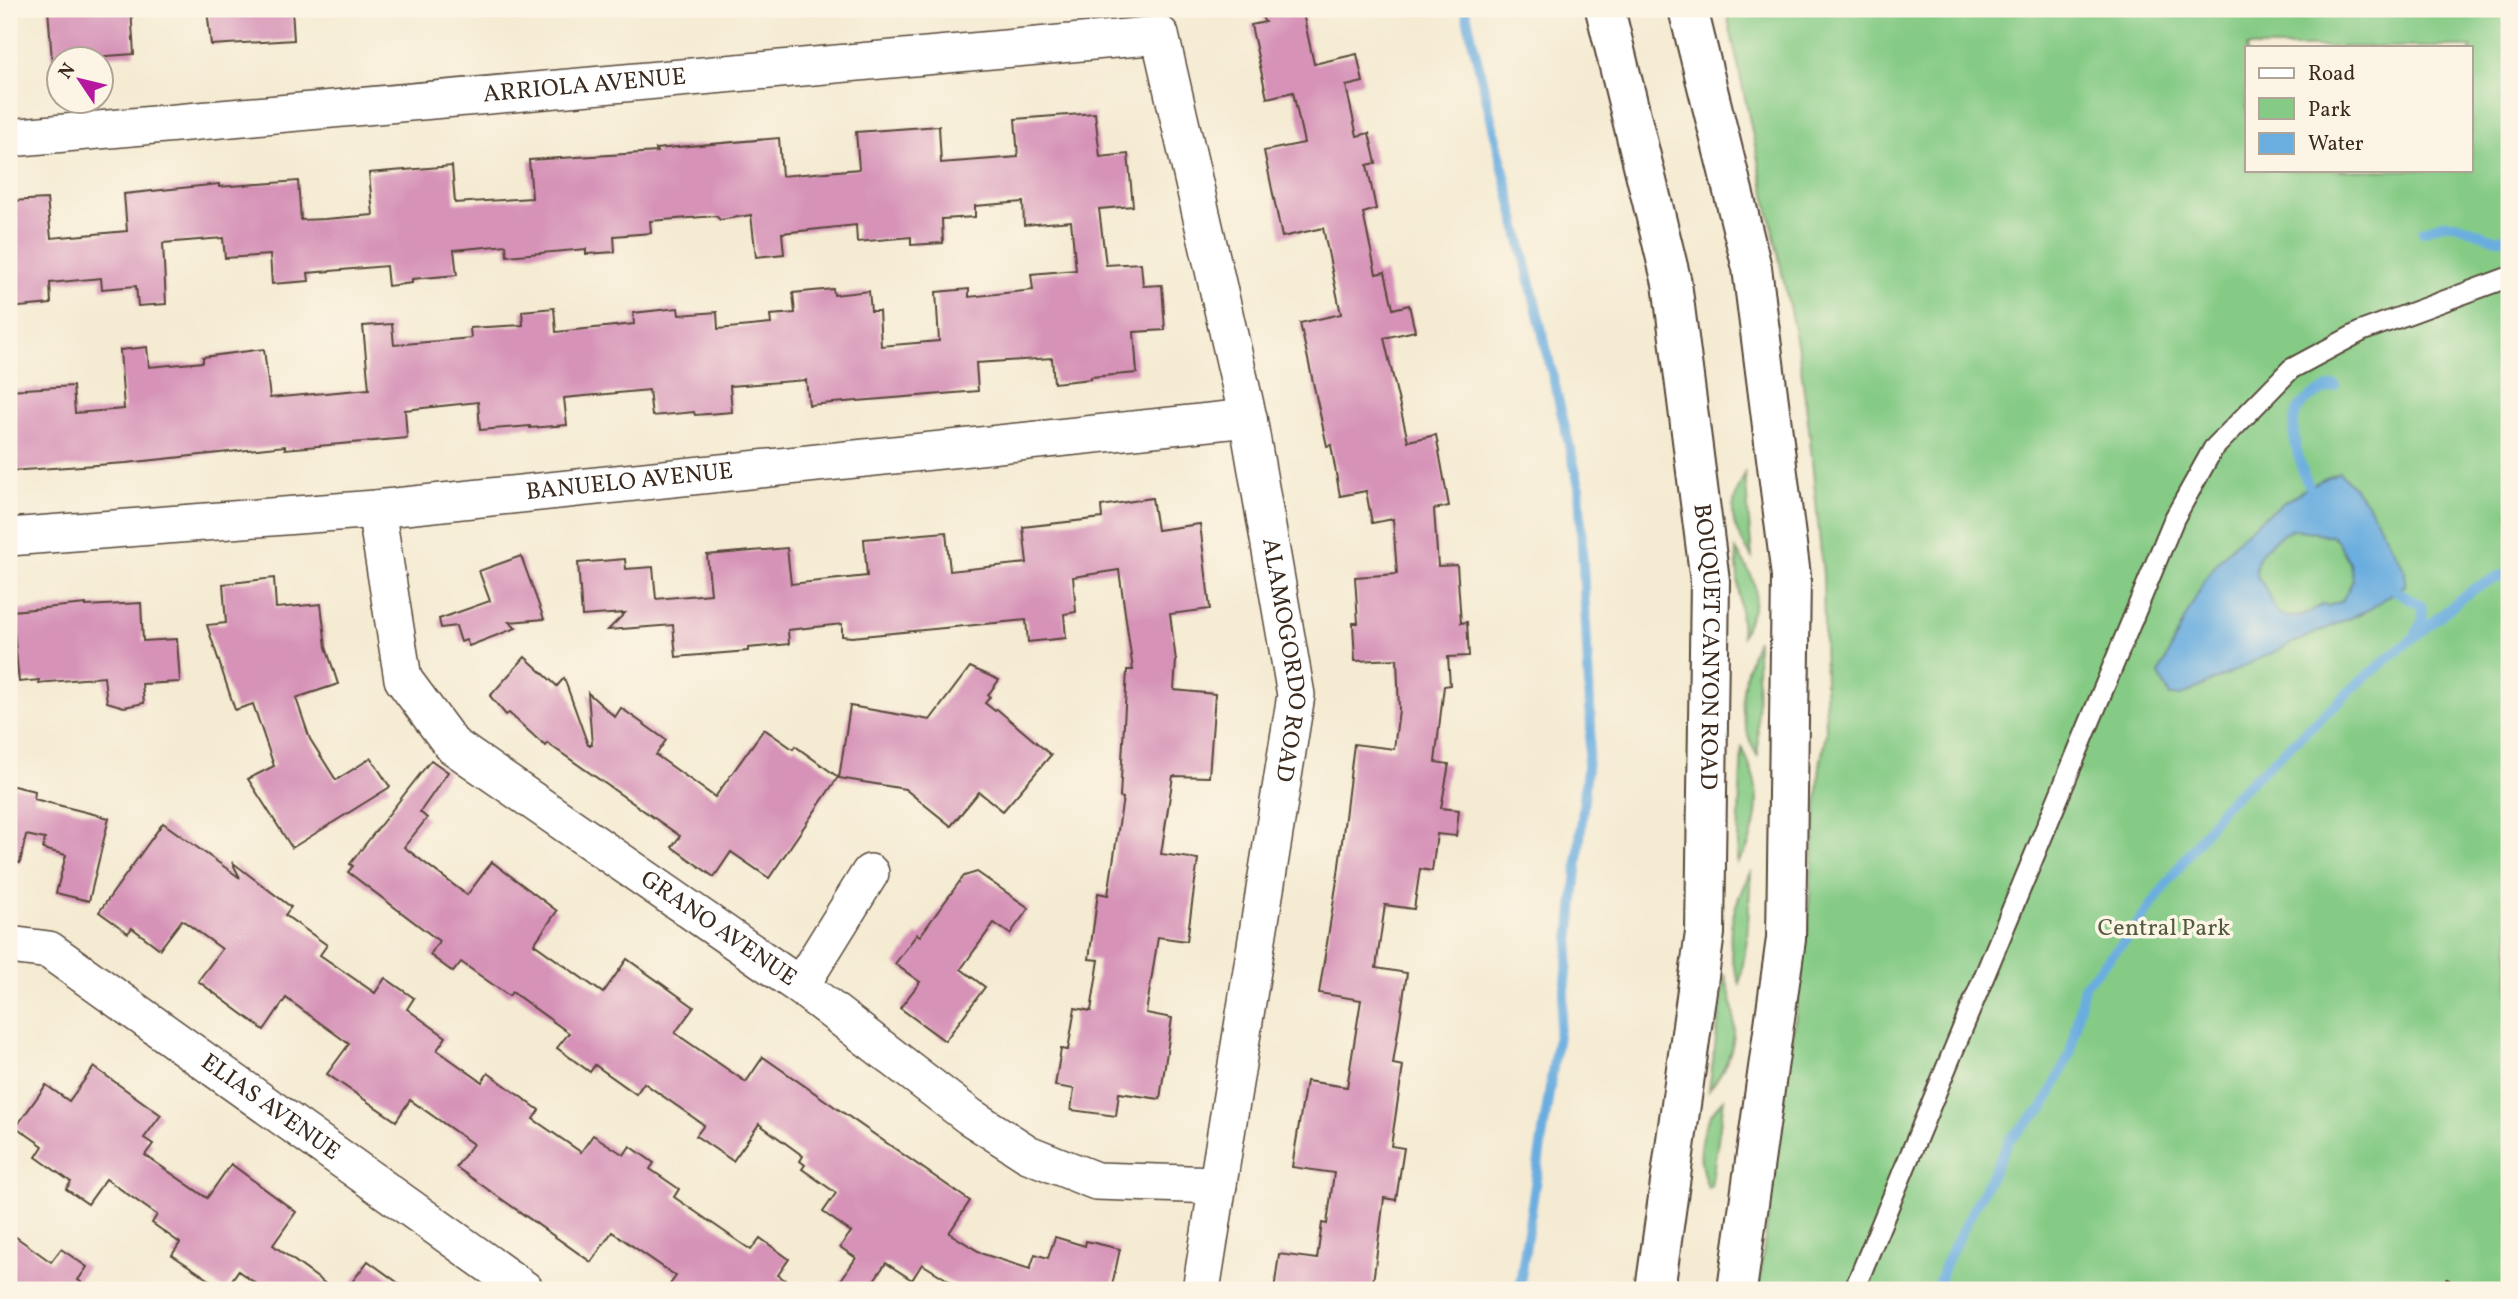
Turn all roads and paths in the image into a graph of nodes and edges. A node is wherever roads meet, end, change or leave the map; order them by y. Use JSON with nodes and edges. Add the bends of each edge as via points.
{"nodes":[{"id":1,"x":1605,"y":9,"type":"edge"},
{"id":2,"x":1688,"y":9,"type":"edge"},
{"id":3,"x":1160,"y":35,"type":"joint"},
{"id":4,"x":9,"y":138,"type":"edge"},
{"id":5,"x":2509,"y":277,"type":"edge"},
{"id":6,"x":1248,"y":418,"type":"junction"},
{"id":7,"x":376,"y":509,"type":"junction"},
{"id":8,"x":9,"y":537,"type":"edge"},
{"id":9,"x":870,"y":873,"type":"dead end"},
{"id":10,"x":9,"y":945,"type":"edge"},
{"id":11,"x":800,"y":986,"type":"junction"},
{"id":12,"x":1218,"y":1185,"type":"junction"},
{"id":13,"x":525,"y":1290,"type":"edge"},
{"id":14,"x":1201,"y":1290,"type":"edge"},
{"id":15,"x":1655,"y":1290,"type":"edge"},
{"id":16,"x":1737,"y":1290,"type":"edge"},
{"id":17,"x":1854,"y":1290,"type":"edge"},
{"id":18,"x":2440,"y":1290,"type":"edge"},
{"id":19,"x":2462,"y":1290,"type":"edge"}],
"edges":[{"from":1,"to":15,"type":"main road","name":"BOUQUET CANYON ROAD","via":[[1672,283],[1710,581],[1705,933]]},
{"from":2,"to":16,"type":"main road","via":[[1752,268],[1791,576],[1786,939]]},
{"from":3,"to":4,"type":"street","name":"ARRIOLA AVENUE"},
{"from":3,"to":6,"type":"street","name":"ALAMOGORDO ROAD"},
{"from":5,"to":17,"type":"lane","via":[[2362,331],[2291,369],[2213,449],[2175,519]]},
{"from":6,"to":7,"type":"street","name":"BANUELO AVENUE"},
{"from":6,"to":12,"type":"street","name":"ALAMOGORDO ROAD","via":[[1296,695]]},
{"from":7,"to":8,"type":"street","name":"BANUELO AVENUE"},
{"from":7,"to":11,"type":"street","name":"GRANO AVENUE","via":[[403,679],[452,746]]},
{"from":9,"to":11,"type":"street"},
{"from":10,"to":13,"type":"street","name":"ELIAS AVENUE","via":[[49,950]]},
{"from":11,"to":12,"type":"street","name":"GRANO AVENUE","via":[[969,1116],[1028,1154],[1096,1181]]},
{"from":12,"to":14,"type":"street","name":"ALAMOGORDO ROAD"},
{"from":18,"to":19,"type":"path","via":[[2447,1280]]}]}
